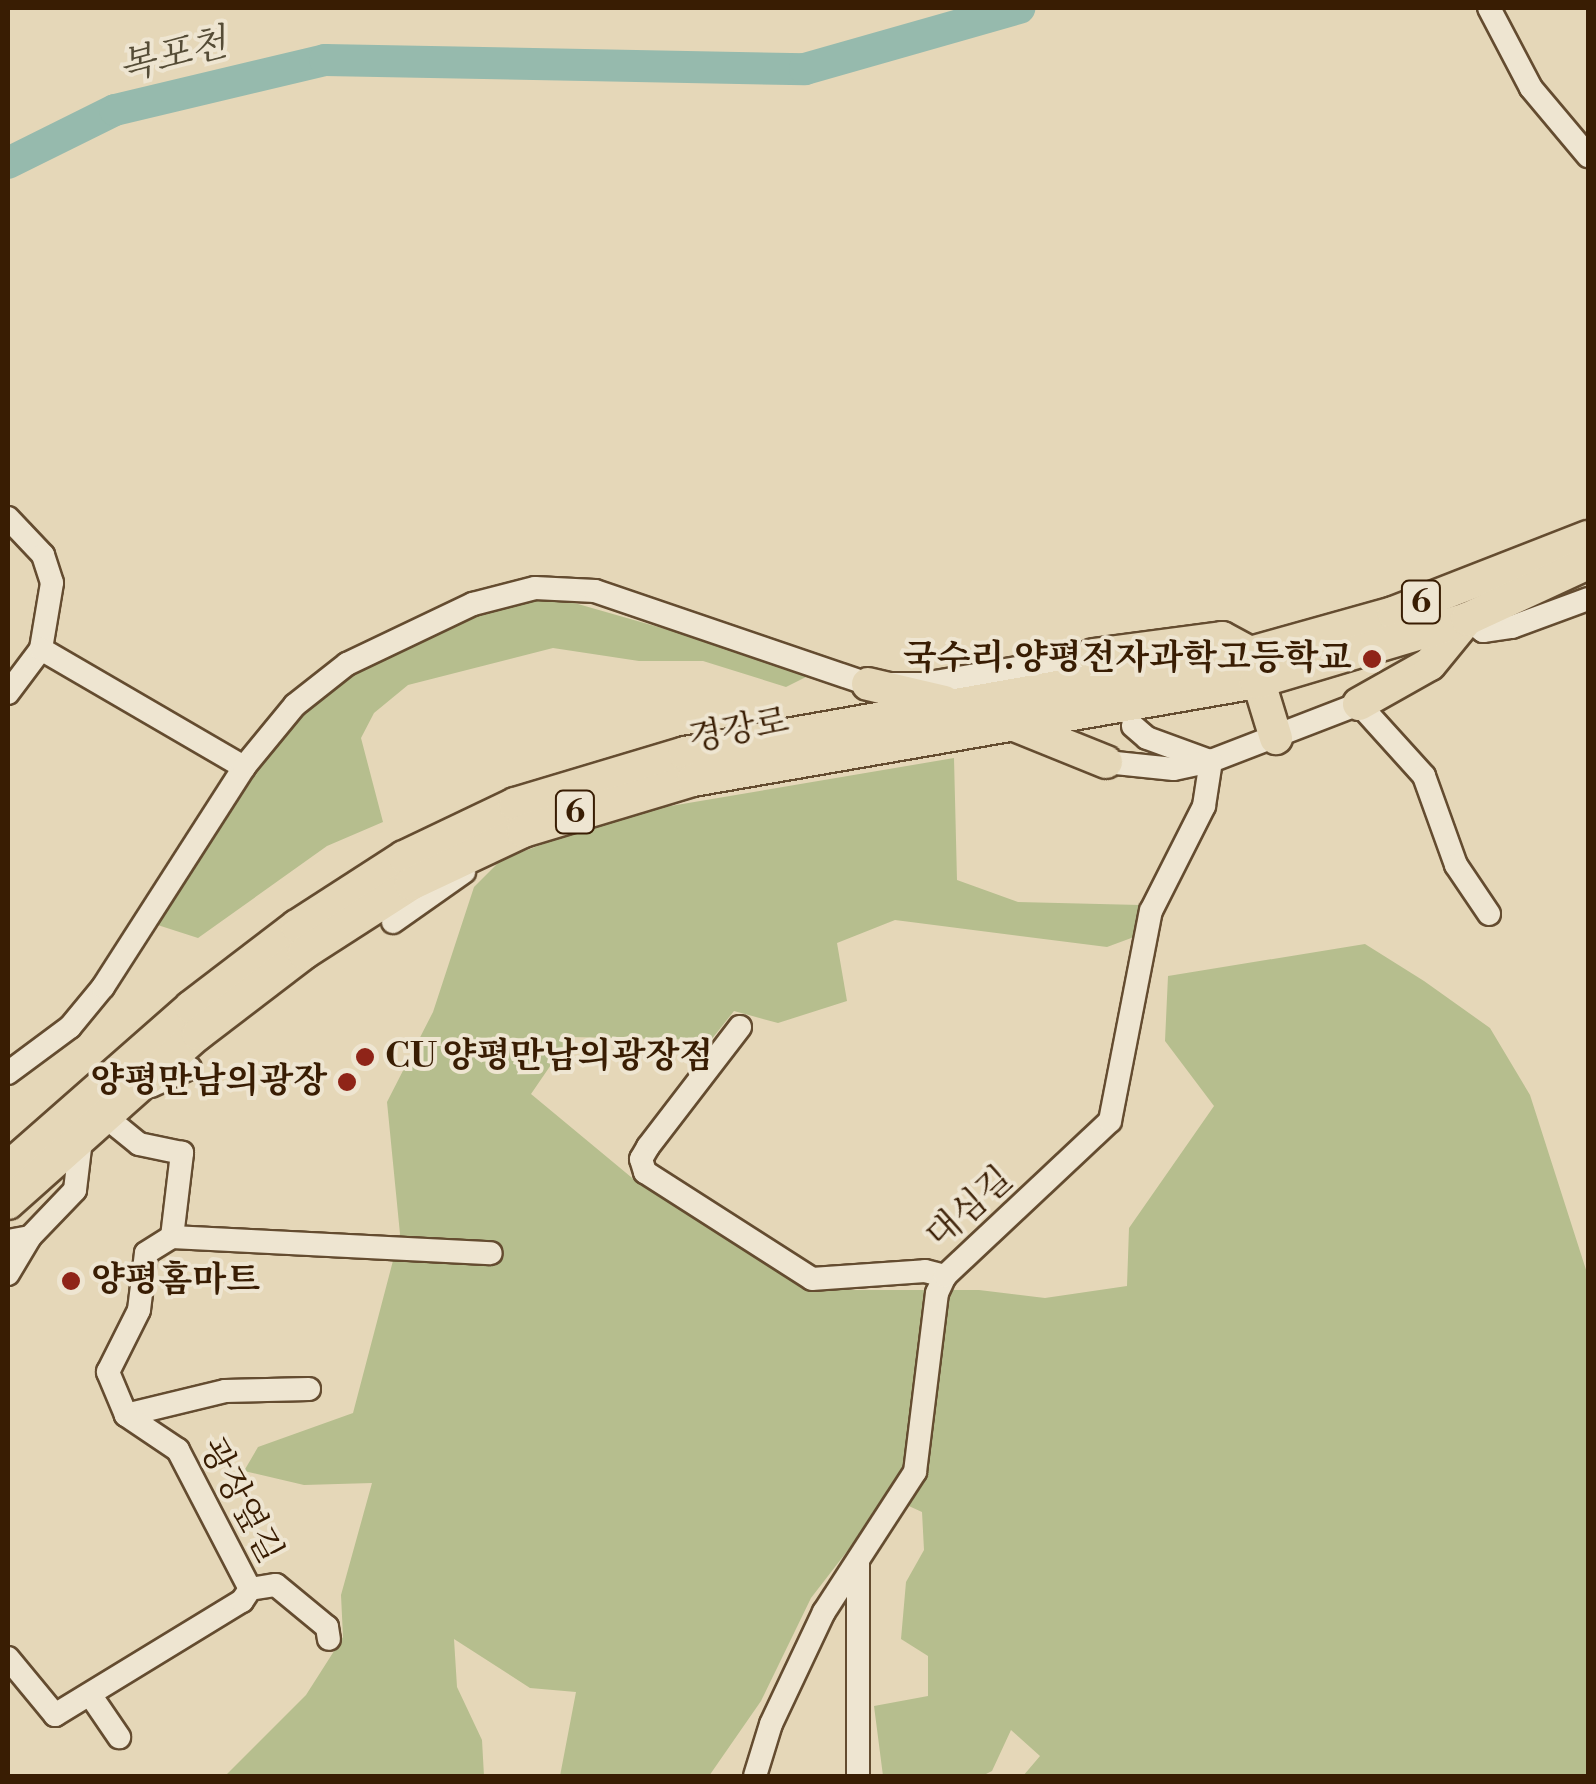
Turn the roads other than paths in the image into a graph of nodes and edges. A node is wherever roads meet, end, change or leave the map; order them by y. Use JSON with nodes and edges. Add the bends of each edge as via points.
{"nodes":[{"id":1,"x":1489,"y":8,"type":"edge"},
{"id":2,"x":1588,"y":156,"type":"edge"},
{"id":3,"x":8,"y":518,"type":"edge"},
{"id":4,"x":1588,"y":537,"type":"edge"},
{"id":5,"x":1588,"y":563,"type":"edge"},
{"id":6,"x":1588,"y":600,"type":"edge"},
{"id":7,"x":1467,"y":619,"type":"junction"},
{"id":8,"x":41,"y":649,"type":"junction"},
{"id":9,"x":1093,"y":658,"type":"joint"},
{"id":10,"x":1253,"y":668,"type":"junction"},
{"id":11,"x":868,"y":684,"type":"junction"},
{"id":12,"x":8,"y":693,"type":"edge"},
{"id":13,"x":1359,"y":704,"type":"junction"},
{"id":14,"x":973,"y":706,"type":"junction"},
{"id":15,"x":1017,"y":726,"type":"junction"},
{"id":16,"x":1133,"y":726,"type":"dead end"},
{"id":17,"x":1276,"y":738,"type":"junction"},
{"id":18,"x":1211,"y":761,"type":"junction"},
{"id":19,"x":1106,"y":762,"type":"joint"},
{"id":20,"x":244,"y":767,"type":"junction"},
{"id":21,"x":523,"y":831,"type":"junction"},
{"id":22,"x":1489,"y":914,"type":"dead end"},
{"id":23,"x":393,"y":922,"type":"dead end"},
{"id":24,"x":740,"y":1027,"type":"dead end"},
{"id":25,"x":190,"y":1068,"type":"dead end"},
{"id":26,"x":8,"y":1073,"type":"edge"},
{"id":27,"x":139,"y":1092,"type":"junction"},
{"id":28,"x":108,"y":1118,"type":"junction"},
{"id":29,"x":81,"y":1140,"type":"junction"},
{"id":30,"x":8,"y":1168,"type":"edge"},
{"id":31,"x":8,"y":1204,"type":"edge"},
{"id":32,"x":172,"y":1237,"type":"junction"},
{"id":33,"x":18,"y":1239,"type":"edge"},
{"id":34,"x":491,"y":1253,"type":"dead end"},
{"id":35,"x":8,"y":1274,"type":"edge"},
{"id":36,"x":946,"y":1276,"type":"junction"},
{"id":37,"x":309,"y":1389,"type":"dead end"},
{"id":38,"x":126,"y":1415,"type":"junction"},
{"id":39,"x":858,"y":1562,"type":"junction"},
{"id":40,"x":250,"y":1590,"type":"junction"},
{"id":41,"x":329,"y":1639,"type":"dead end"},
{"id":42,"x":8,"y":1658,"type":"edge"},
{"id":43,"x":91,"y":1696,"type":"junction"},
{"id":44,"x":119,"y":1737,"type":"dead end"},
{"id":45,"x":755,"y":1776,"type":"edge"},
{"id":46,"x":858,"y":1776,"type":"edge"}],
"edges":[{"from":1,"to":2,"type":"street","via":[[1531,88]]},
{"from":3,"to":8,"type":"street","via":[[43,556],[52,584]]},
{"from":4,"to":10,"type":"highway","name":"경강로","number":"6"},
{"from":5,"to":7,"type":"highway","name":"경강로","number":"6"},
{"from":6,"to":7,"type":"street","via":[[1512,627],[1482,630]]},
{"from":7,"to":10,"type":"highway","name":"경강로","number":"6"},
{"from":7,"to":13,"type":"highway","via":[[1430,664]]},
{"from":8,"to":12,"type":"street"},
{"from":8,"to":20,"type":"street"},
{"from":9,"to":10,"type":"highway","via":[[1222,638]]},
{"from":9,"to":11,"type":"street","via":[[952,681]]},
{"from":10,"to":14,"type":"highway","name":"경강로","number":"6"},
{"from":10,"to":15,"type":"highway","name":"경강로","number":"6"},
{"from":10,"to":17,"type":"highway"},
{"from":11,"to":14,"type":"highway"},
{"from":11,"to":20,"type":"street","via":[[631,601],[535,588],[473,604],[347,664],[295,706]]},
{"from":13,"to":17,"type":"street"},
{"from":13,"to":22,"type":"street","via":[[1424,776],[1456,865]]},
{"from":14,"to":30,"type":"highway","name":"경강로","number":"6","via":[[640,764],[458,828],[352,888],[243,966]]},
{"from":15,"to":19,"type":"highway"},
{"from":15,"to":21,"type":"highway","name":"경강로","number":"6","via":[[693,780]]},
{"from":16,"to":18,"type":"street"},
{"from":17,"to":18,"type":"street"},
{"from":18,"to":19,"type":"street","via":[[1174,769]]},
{"from":18,"to":36,"type":"street","name":"대심길","via":[[1204,806],[1151,911],[1110,1120]]},
{"from":20,"to":26,"type":"street","via":[[103,987],[70,1027]]},
{"from":21,"to":23,"type":"street"},
{"from":21,"to":27,"type":"highway","name":"경강로","number":"6","via":[[411,884],[304,953],[198,1034]]},
{"from":24,"to":36,"type":"street","via":[[648,1147],[641,1159],[646,1172],[812,1280],[926,1270]]},
{"from":25,"to":27,"type":"street"},
{"from":27,"to":28,"type":"highway","name":"경강로","number":"6"},
{"from":28,"to":29,"type":"highway","name":"경강로","number":"6"},
{"from":28,"to":32,"type":"street","via":[[139,1144],[182,1153]]},
{"from":29,"to":31,"type":"highway","name":"경강로","number":"6"},
{"from":29,"to":33,"type":"street","via":[[75,1190]]},
{"from":32,"to":34,"type":"street"},
{"from":32,"to":38,"type":"street","via":[[146,1254],[139,1310],[111,1357],[108,1372]]},
{"from":33,"to":35,"type":"street"},
{"from":36,"to":39,"type":"street","name":"대심길","via":[[937,1294],[915,1472]]},
{"from":37,"to":38,"type":"street","via":[[225,1391]]},
{"from":38,"to":40,"type":"street","name":"광장옆길","via":[[178,1450]]},
{"from":39,"to":45,"type":"street","name":"대심길","via":[[824,1612],[771,1724]]},
{"from":39,"to":46,"type":"street"},
{"from":40,"to":41,"type":"street","via":[[276,1585],[326,1627]]},
{"from":40,"to":43,"type":"street","name":"광장옆길"},
{"from":42,"to":43,"type":"street","name":"광장옆길","via":[[55,1716]]},
{"from":43,"to":44,"type":"street"}]}
